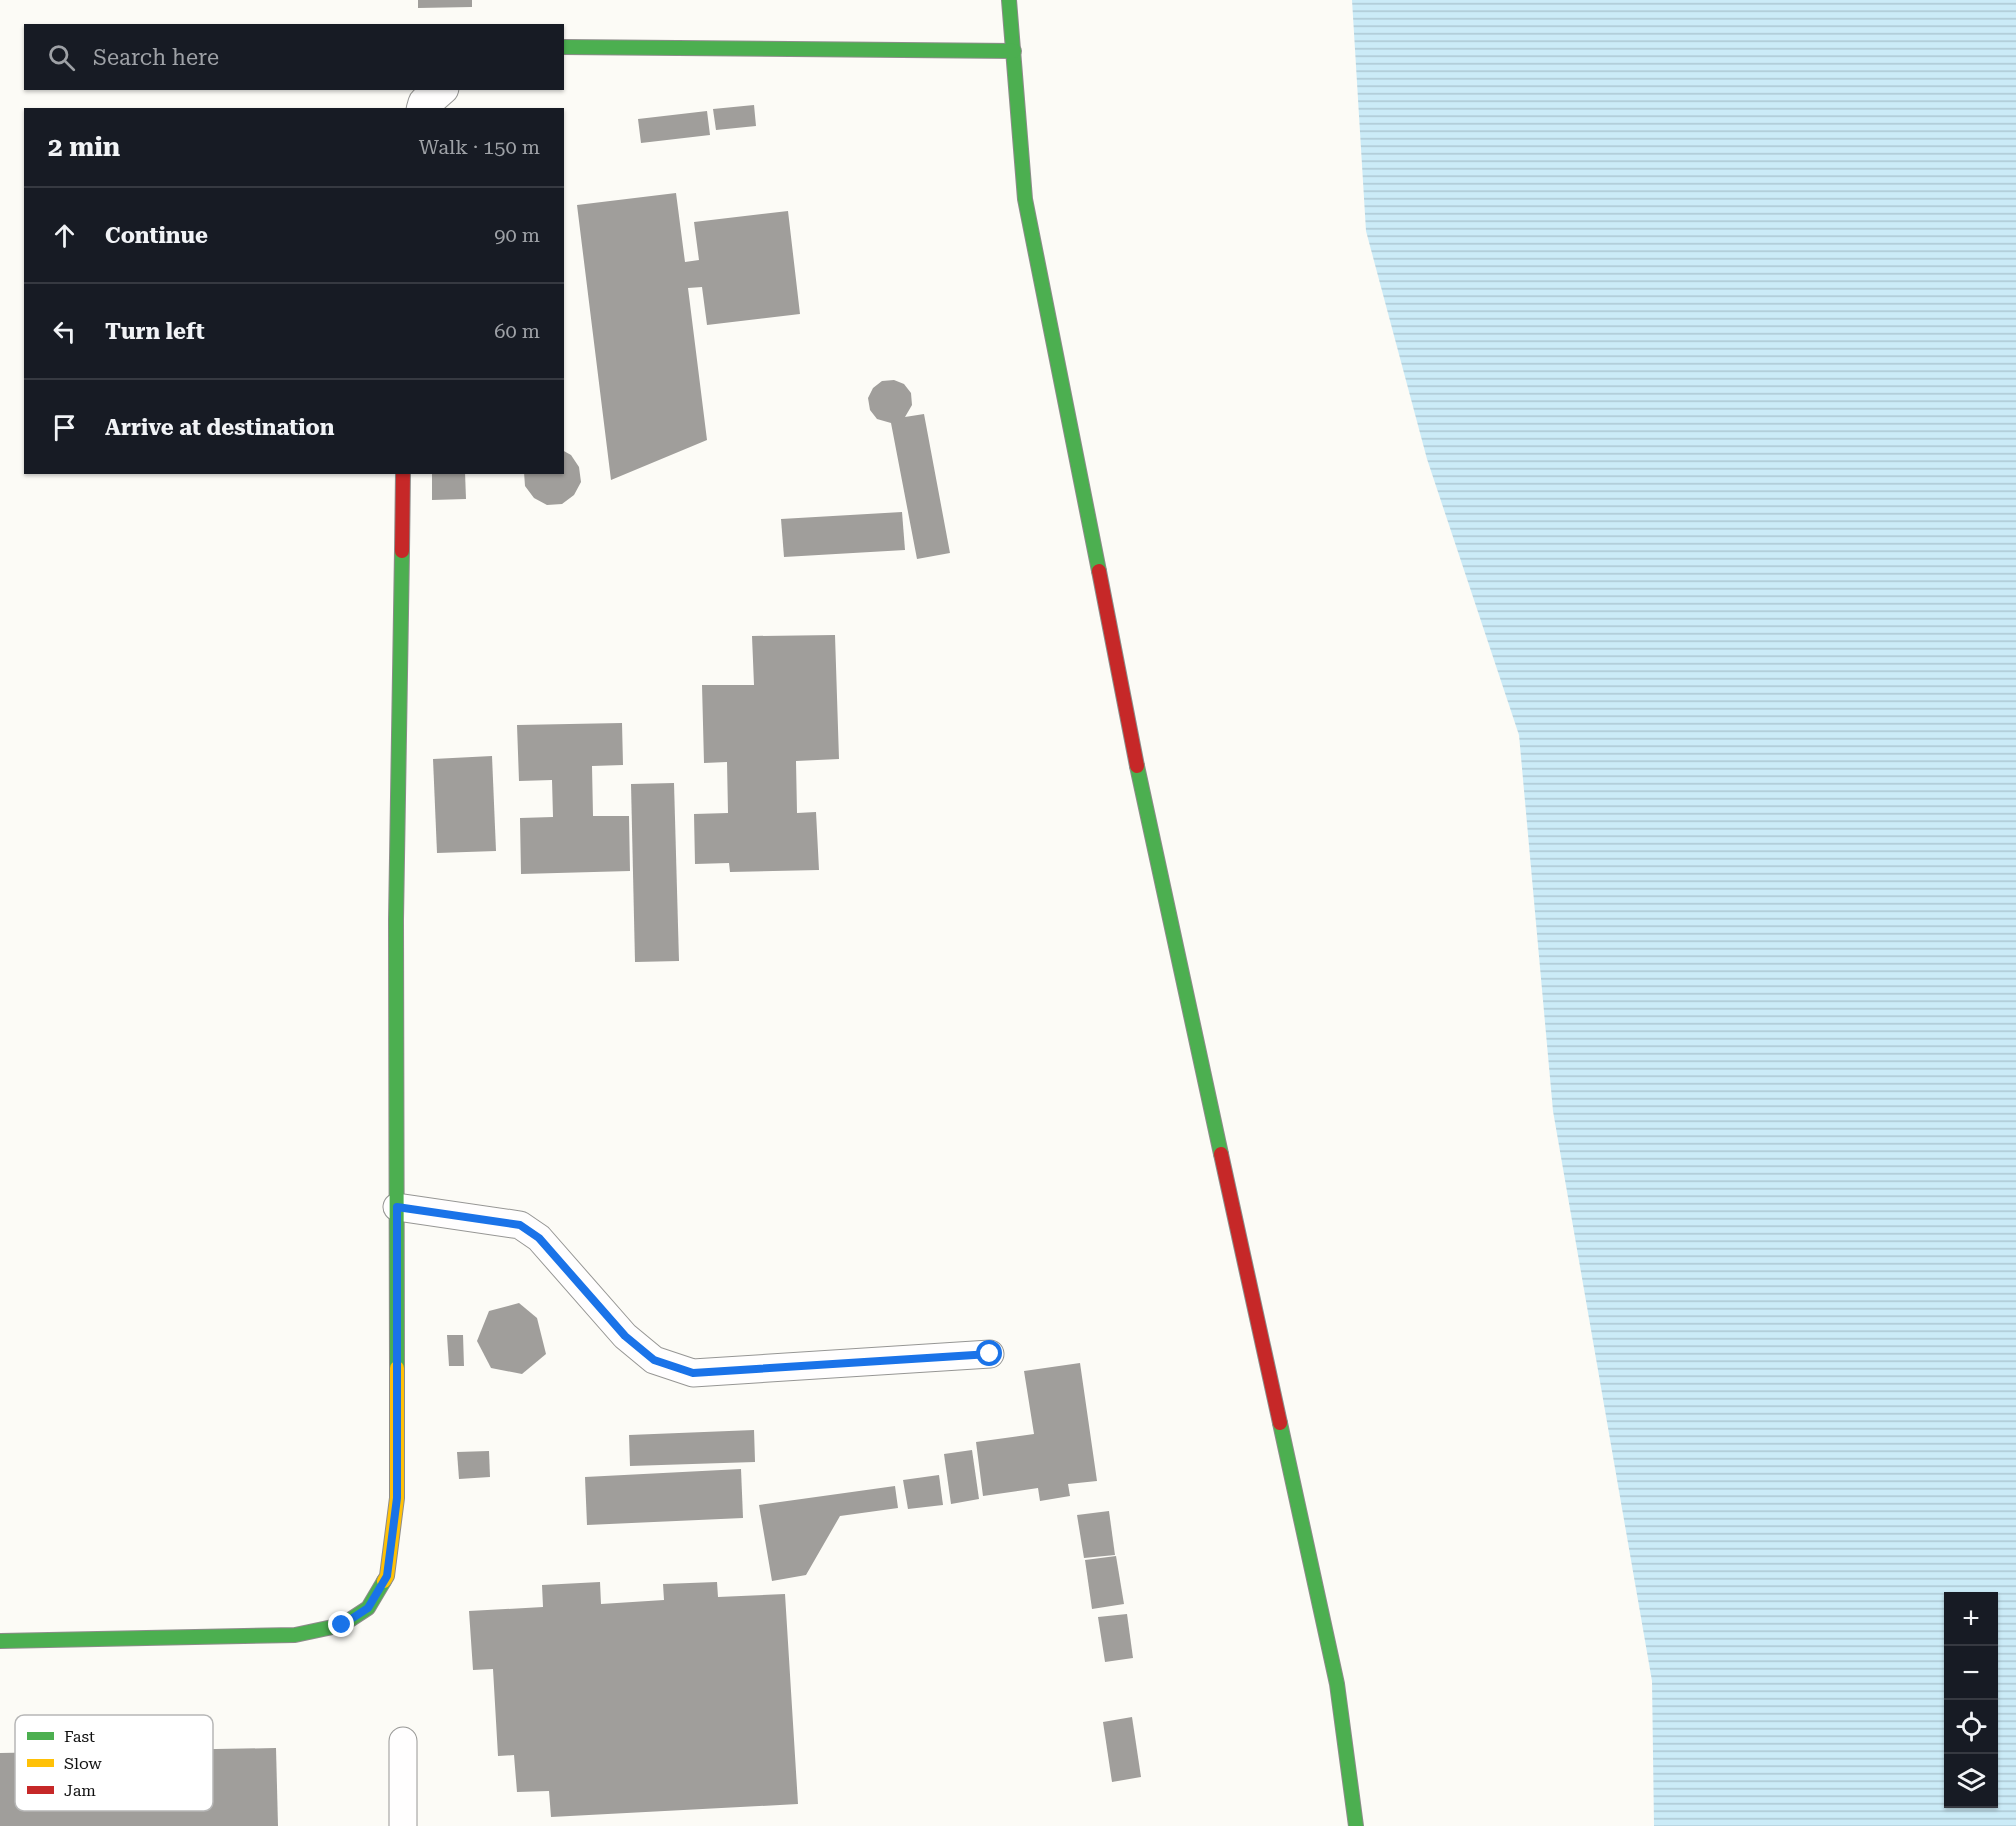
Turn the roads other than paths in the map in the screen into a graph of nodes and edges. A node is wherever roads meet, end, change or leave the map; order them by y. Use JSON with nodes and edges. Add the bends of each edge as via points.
{"nodes":[{"id":1,"x":1010,"y":0,"type":"edge"},
{"id":2,"x":564,"y":47,"type":"edge"},
{"id":3,"x":1014,"y":51,"type":"junction"},
{"id":4,"x":440,"y":90,"type":"edge"},
{"id":5,"x":424,"y":108,"type":"edge"},
{"id":6,"x":403,"y":474,"type":"edge"},
{"id":7,"x":397,"y":1207,"type":"junction"},
{"id":8,"x":990,"y":1354,"type":"dead end"},
{"id":9,"x":0,"y":1641,"type":"edge"},
{"id":10,"x":403,"y":1741,"type":"dead end"},
{"id":11,"x":403,"y":1826,"type":"edge"},
{"id":12,"x":1356,"y":1826,"type":"edge"}],
"edges":[{"from":1,"to":3,"type":"street"},
{"from":2,"to":3,"type":"street"},
{"from":3,"to":12,"type":"street","via":[[1025,199],[1149,825],[1337,1684]]},
{"from":4,"to":5,"type":"street"},
{"from":6,"to":7,"type":"street","via":[[396,920]]},
{"from":7,"to":8,"type":"lane","via":[[520,1225],[539,1238],[625,1336],[654,1360],[693,1373]]},
{"from":7,"to":9,"type":"street","via":[[397,1498],[387,1576],[368,1608],[342,1625],[295,1635]]},
{"from":10,"to":11,"type":"lane"}]}
